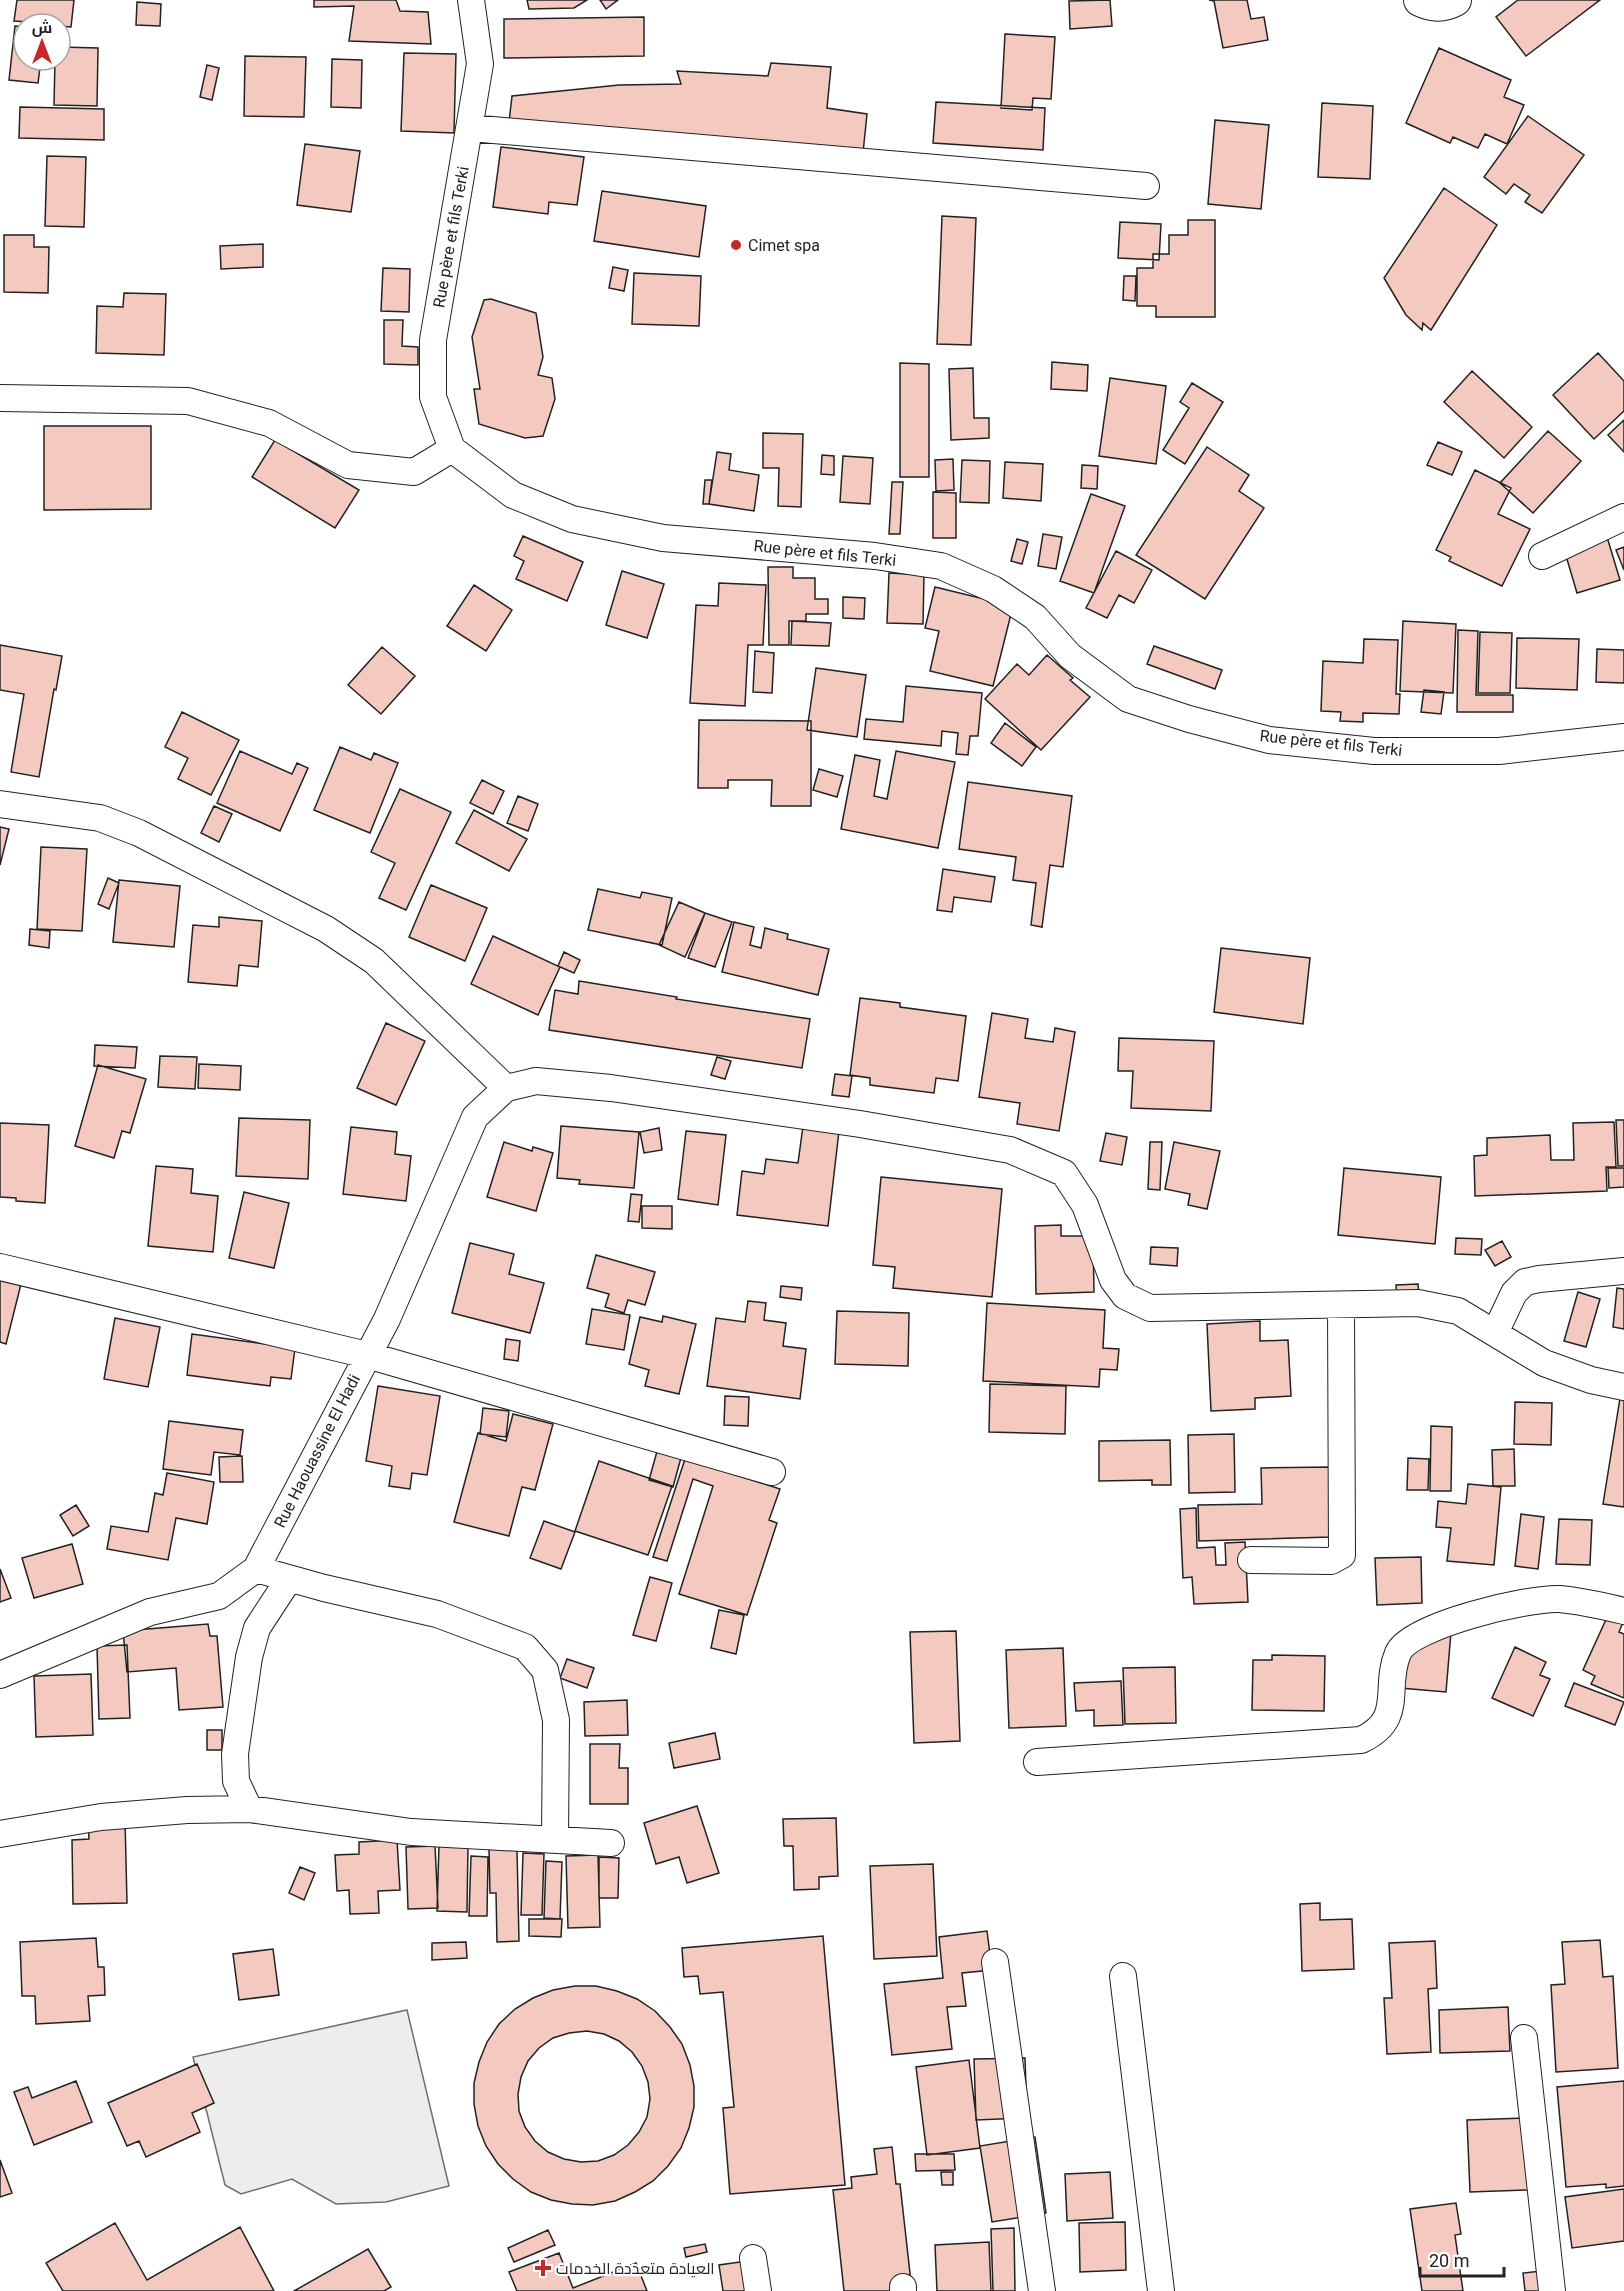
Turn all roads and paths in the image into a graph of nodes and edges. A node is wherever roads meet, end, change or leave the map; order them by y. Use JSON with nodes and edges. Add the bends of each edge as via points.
{"nodes":[{"id":1,"x":471,"y":0,"type":"edge"},
{"id":2,"x":1420,"y":0,"type":"edge"},
{"id":3,"x":1455,"y":0,"type":"edge"},
{"id":4,"x":470,"y":128,"type":"junction"},
{"id":5,"x":1146,"y":186,"type":"dead end"},
{"id":6,"x":0,"y":398,"type":"edge"},
{"id":7,"x":452,"y":449,"type":"junction"},
{"id":8,"x":1624,"y":517,"type":"edge"},
{"id":9,"x":1542,"y":556,"type":"dead end"},
{"id":10,"x":1624,"y":736,"type":"edge"},
{"id":11,"x":0,"y":804,"type":"edge"},
{"id":12,"x":506,"y":1088,"type":"junction"},
{"id":13,"x":0,"y":1267,"type":"edge"},
{"id":14,"x":1624,"y":1271,"type":"edge"},
{"id":15,"x":1341,"y":1305,"type":"junction"},
{"id":16,"x":1495,"y":1333,"type":"junction"},
{"id":17,"x":367,"y":1354,"type":"junction"},
{"id":18,"x":1624,"y":1387,"type":"edge"},
{"id":19,"x":772,"y":1472,"type":"dead end"},
{"id":20,"x":1251,"y":1560,"type":"dead end"},
{"id":21,"x":256,"y":1569,"type":"junction"},
{"id":22,"x":290,"y":1579,"type":"junction"},
{"id":23,"x":1624,"y":1611,"type":"edge"},
{"id":24,"x":0,"y":1676,"type":"edge"},
{"id":25,"x":1037,"y":1762,"type":"dead end"},
{"id":26,"x":249,"y":1809,"type":"junction"},
{"id":27,"x":0,"y":1834,"type":"edge"},
{"id":28,"x":555,"y":1840,"type":"junction"},
{"id":29,"x":611,"y":1843,"type":"dead end"},
{"id":30,"x":994,"y":1962,"type":"dead end"},
{"id":31,"x":1124,"y":1976,"type":"dead end"},
{"id":32,"x":1524,"y":2038,"type":"dead end"},
{"id":33,"x":753,"y":2258,"type":"dead end"},
{"id":34,"x":758,"y":2291,"type":"edge"},
{"id":35,"x":1042,"y":2291,"type":"edge"},
{"id":36,"x":1161,"y":2291,"type":"edge"},
{"id":37,"x":1552,"y":2291,"type":"edge"}],
"edges":[{"from":1,"to":4,"type":"street","name":"Rue père et fils Terki","via":[[480,64]]},
{"from":2,"to":3,"type":"street","via":[[1433,6]]},
{"from":4,"to":5,"type":"street"},
{"from":4,"to":7,"type":"street","name":"Rue père et fils Terki","via":[[433,339],[433,397]]},
{"from":6,"to":7,"type":"street","via":[[188,401],[269,423],[348,465],[414,472]]},
{"from":7,"to":10,"type":"street","name":"Rue père et fils Terki","via":[[513,495],[572,519],[663,538],[875,556],[941,566],[993,589],[1035,617],[1070,656],[1128,699],[1269,740],[1374,751],[1499,752]]},
{"from":8,"to":9,"type":"street"},
{"from":11,"to":12,"type":"street","via":[[100,818],[139,832],[326,929],[374,961]]},
{"from":12,"to":15,"type":"street","via":[[536,1081],[611,1088],[1010,1150],[1064,1173],[1085,1205],[1113,1280],[1125,1296],[1150,1308]]},
{"from":12,"to":17,"type":"street","name":"Rue Haouassine El Hadi","via":[[475,1116],[387,1319]]},
{"from":13,"to":17,"type":"street"},
{"from":14,"to":16,"type":"street","via":[[1526,1282],[1514,1293]]},
{"from":15,"to":16,"type":"street","via":[[1418,1303],[1458,1311]]},
{"from":15,"to":20,"type":"street","via":[[1342,1555],[1330,1561]]},
{"from":16,"to":18,"type":"street","via":[[1544,1364]]},
{"from":17,"to":19,"type":"street"},
{"from":17,"to":21,"type":"street","name":"Rue Haouassine El Hadi"},
{"from":21,"to":22,"type":"street"},
{"from":21,"to":24,"type":"street","name":"Rue Haouassine El Hadi","via":[[219,1596],[150,1612]]},
{"from":22,"to":26,"type":"street","via":[[257,1628],[249,1657],[235,1754],[236,1782]]},
{"from":22,"to":28,"type":"street","via":[[437,1614],[525,1647],[545,1670],[556,1720]]},
{"from":23,"to":25,"type":"street","via":[[1559,1599],[1526,1602],[1427,1630],[1398,1652],[1384,1723],[1376,1733],[1361,1740]]},
{"from":26,"to":27,"type":"street","via":[[100,1817]]},
{"from":26,"to":28,"type":"street","via":[[411,1832]]},
{"from":28,"to":29,"type":"street"},
{"from":30,"to":35,"type":"street"},
{"from":31,"to":36,"type":"street"},
{"from":32,"to":37,"type":"street"},
{"from":33,"to":34,"type":"street"}]}
